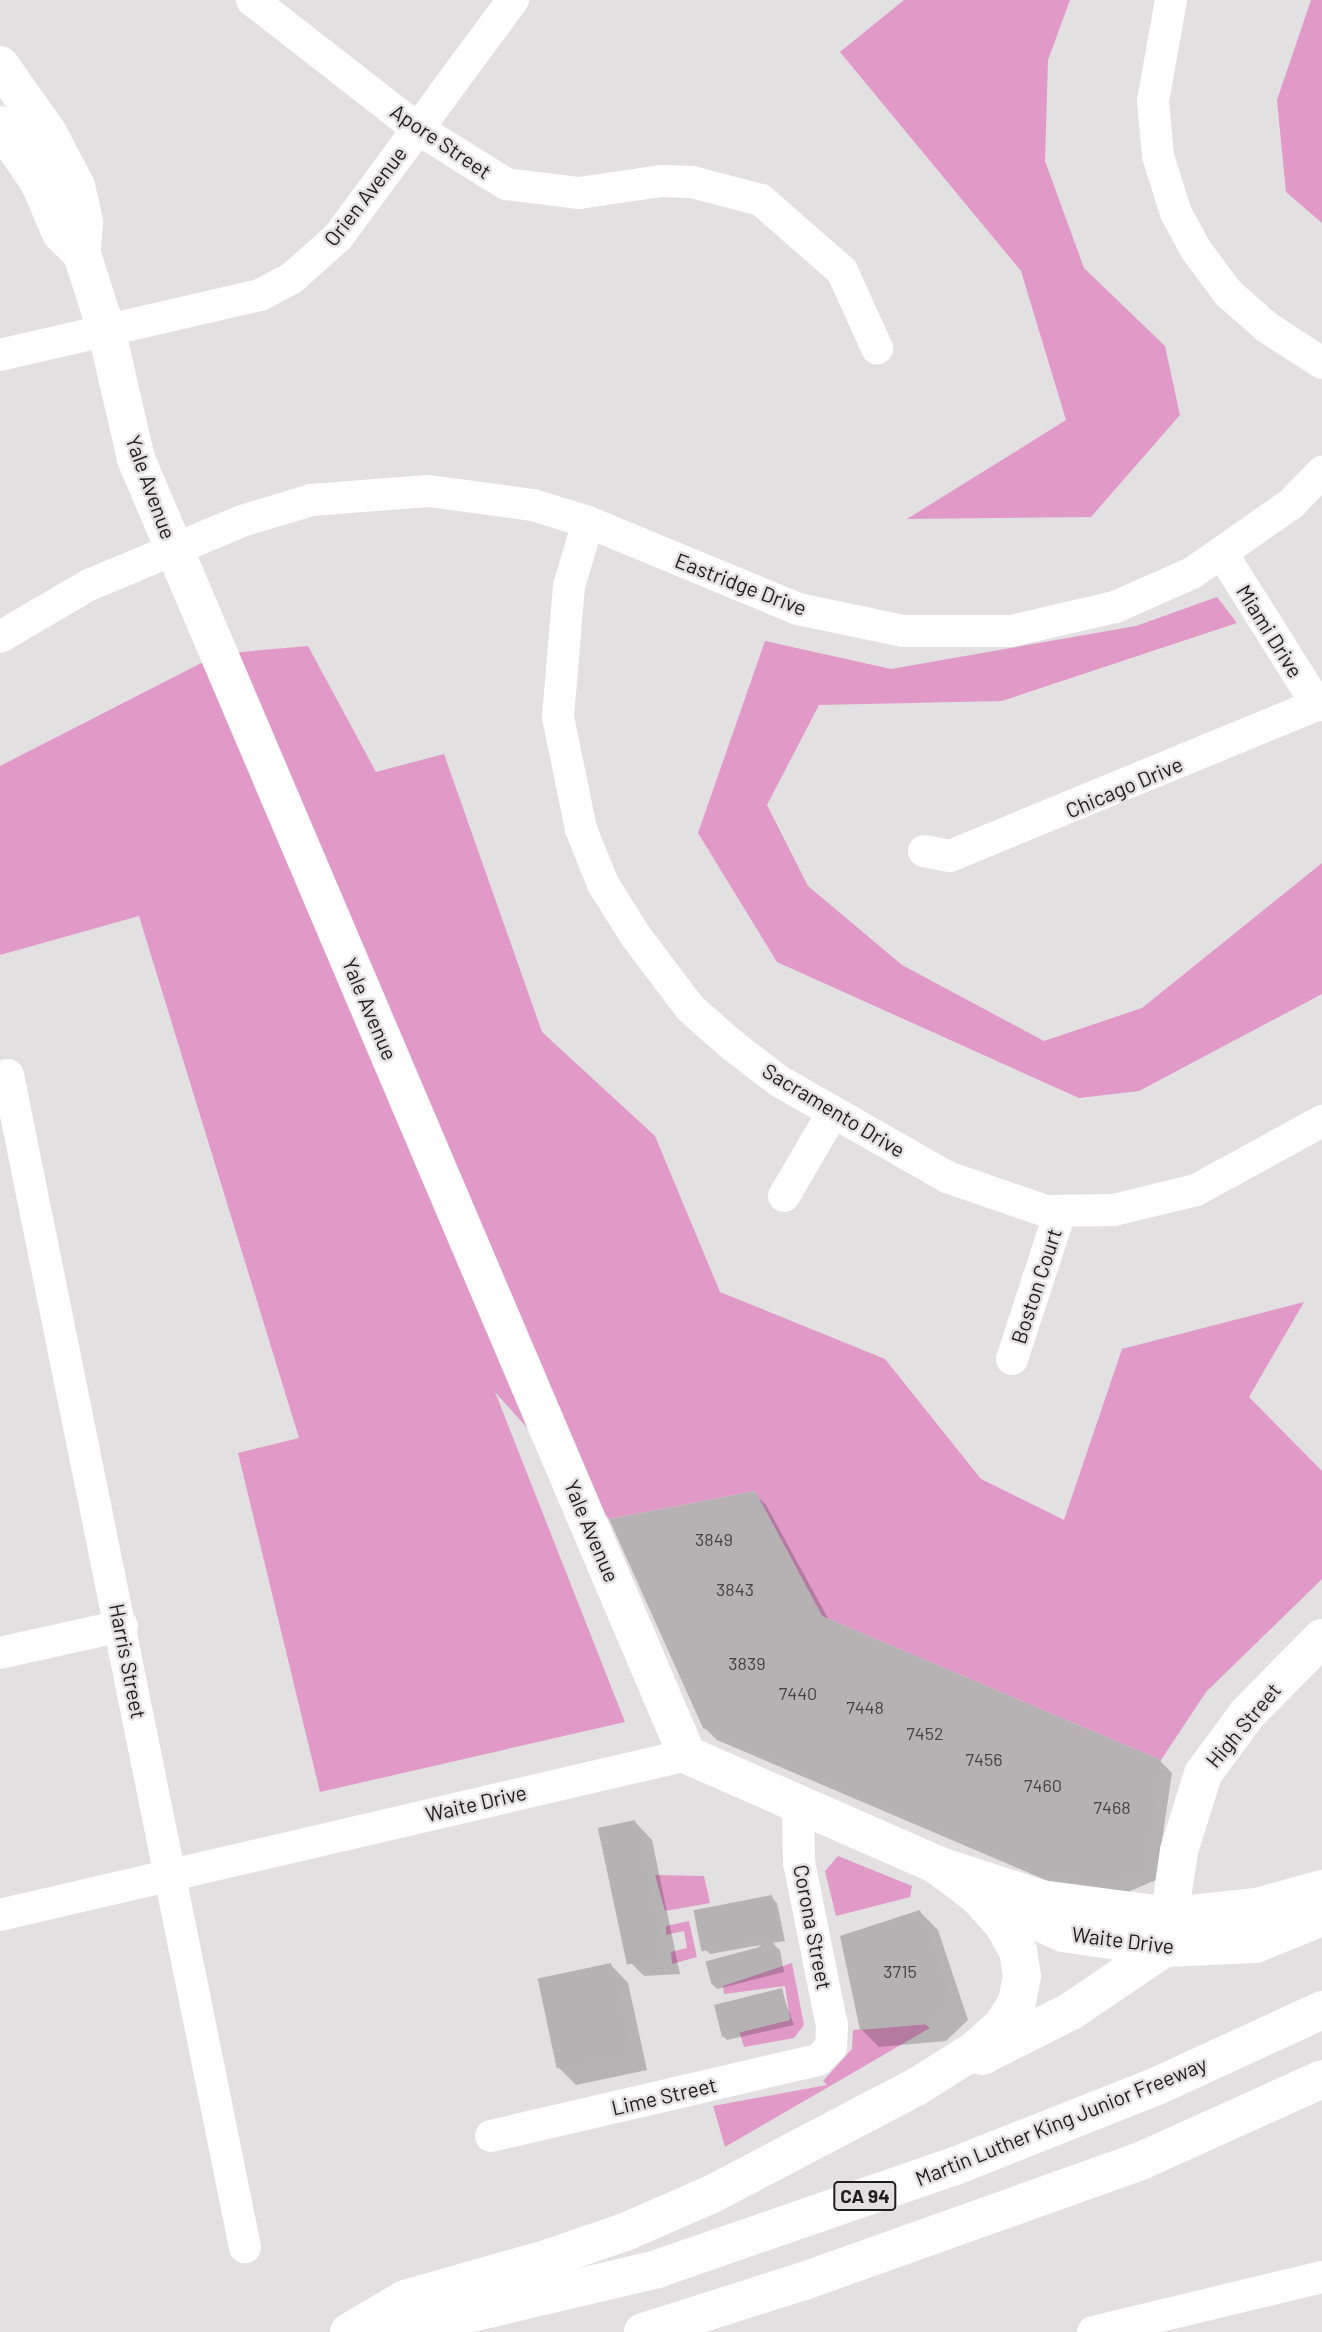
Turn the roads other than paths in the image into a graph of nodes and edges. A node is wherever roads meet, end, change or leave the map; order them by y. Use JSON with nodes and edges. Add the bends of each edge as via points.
{"nodes":[{"id":1,"x":252,"y":0,"type":"edge"},
{"id":2,"x":513,"y":0,"type":"edge"},
{"id":3,"x":1171,"y":0,"type":"edge"},
{"id":4,"x":0,"y":65,"type":"edge"},
{"id":5,"x":0,"y":125,"type":"edge"},
{"id":6,"x":418,"y":129,"type":"junction"},
{"id":7,"x":82,"y":254,"type":"junction"},
{"id":8,"x":107,"y":333,"type":"junction"},
{"id":9,"x":877,"y":348,"type":"dead end"},
{"id":10,"x":0,"y":355,"type":"edge"},
{"id":11,"x":1322,"y":363,"type":"edge"},
{"id":12,"x":1322,"y":472,"type":"edge"},
{"id":13,"x":588,"y":522,"type":"junction"},
{"id":14,"x":175,"y":552,"type":"junction"},
{"id":15,"x":1223,"y":555,"type":"junction"},
{"id":16,"x":0,"y":637,"type":"edge"},
{"id":17,"x":1320,"y":704,"type":"edge"},
{"id":18,"x":924,"y":851,"type":"dead end"},
{"id":19,"x":4,"y":1076,"type":"edge"},
{"id":20,"x":833,"y":1112,"type":"junction"},
{"id":21,"x":1322,"y":1121,"type":"edge"},
{"id":22,"x":784,"y":1195,"type":"dead end"},
{"id":23,"x":1060,"y":1212,"type":"junction"},
{"id":24,"x":1012,"y":1359,"type":"dead end"},
{"id":25,"x":122,"y":1626,"type":"junction"},
{"id":26,"x":1322,"y":1638,"type":"edge"},
{"id":27,"x":0,"y":1653,"type":"edge"},
{"id":28,"x":687,"y":1755,"type":"junction"},
{"id":29,"x":798,"y":1806,"type":"junction"},
{"id":30,"x":937,"y":1865,"type":"junction"},
{"id":31,"x":168,"y":1875,"type":"junction"},
{"id":32,"x":1322,"y":1889,"type":"edge"},
{"id":33,"x":0,"y":1914,"type":"edge"},
{"id":34,"x":1322,"y":1917,"type":"edge"},
{"id":35,"x":1167,"y":1932,"type":"junction"},
{"id":36,"x":1322,"y":2011,"type":"edge"},
{"id":37,"x":831,"y":2047,"type":"joint"},
{"id":38,"x":1322,"y":2079,"type":"edge"},
{"id":39,"x":916,"y":2087,"type":"junction"},
{"id":40,"x":491,"y":2136,"type":"dead end"},
{"id":41,"x":245,"y":2247,"type":"dead end"},
{"id":42,"x":1322,"y":2277,"type":"edge"},
{"id":43,"x":349,"y":2332,"type":"edge"},
{"id":44,"x":391,"y":2332,"type":"edge"},
{"id":45,"x":643,"y":2332,"type":"edge"},
{"id":46,"x":1093,"y":2332,"type":"edge"}],
"edges":[{"from":1,"to":6,"type":"street","name":"Apore Street"},
{"from":2,"to":6,"type":"street","name":"Orien Avenue"},
{"from":3,"to":11,"type":"street","via":[[1153,101],[1158,156],[1176,213],[1228,293],[1268,328]]},
{"from":4,"to":7,"type":"main road","name":"Yale Avenue","via":[[48,133],[76,187],[85,222]]},
{"from":5,"to":7,"type":"main road","name":"Yale Avenue","via":[[39,183],[61,233]]},
{"from":6,"to":8,"type":"street","name":"Orien Avenue","via":[[338,237],[292,278],[260,295]]},
{"from":6,"to":9,"type":"street","name":"Apore Street","via":[[506,184],[579,193],[661,181],[692,182],[761,200],[842,271]]},
{"from":7,"to":8,"type":"main road","name":"Yale Avenue"},
{"from":8,"to":10,"type":"street","name":"Orien Avenue"},
{"from":8,"to":14,"type":"main road","name":"Yale Avenue","via":[[136,459]]},
{"from":12,"to":15,"type":"street","name":"Eastridge Drive","via":[[1292,504]]},
{"from":13,"to":14,"type":"street","name":"Eastridge Drive","via":[[533,505],[466,493],[368,493],[311,500],[242,521]]},
{"from":13,"to":15,"type":"street","name":"Eastridge Drive","via":[[798,609],[868,625],[939,634],[1011,631],[1081,618],[1166,586]]},
{"from":13,"to":20,"type":"street","name":"Sacramento Drive","via":[[569,586],[558,717],[581,829],[603,884],[690,1007],[779,1081]]},
{"from":14,"to":16,"type":"street","name":"Eastridge Drive","via":[[89,585]]},
{"from":14,"to":28,"type":"main road","name":"Yale Avenue"},
{"from":15,"to":17,"type":"street","name":"Miami Drive"},
{"from":17,"to":18,"type":"street","name":"Chicago Drive","via":[[950,856]]},
{"from":19,"to":25,"type":"street","name":"Harris Street"},
{"from":20,"to":22,"type":"street"},
{"from":20,"to":23,"type":"street","name":"Sacramento Drive","via":[[947,1177],[997,1197]]},
{"from":21,"to":23,"type":"street","name":"Sacramento Drive","via":[[1196,1190],[1114,1210]]},
{"from":23,"to":24,"type":"street","name":"Boston Court"},
{"from":25,"to":27,"type":"street"},
{"from":25,"to":31,"type":"street","name":"Harris Street"},
{"from":26,"to":35,"type":"main road","name":"High Street","via":[[1247,1714],[1203,1774],[1179,1851]]},
{"from":28,"to":29,"type":"main road","name":"Waite Drive"},
{"from":28,"to":31,"type":"street","name":"Waite Drive"},
{"from":29,"to":30,"type":"main road","name":"Waite Drive"},
{"from":29,"to":37,"type":"street","name":"Corona Street","via":[[800,1863],[832,2026]]},
{"from":30,"to":35,"type":"main road","name":"Waite Drive","via":[[1041,1899]]},
{"from":30,"to":39,"type":"main road","via":[[979,1897],[1003,1924],[1018,1951],[1022,1976],[1017,2002],[1002,2026],[975,2050]]},
{"from":31,"to":33,"type":"street","name":"Waite Drive"},
{"from":31,"to":41,"type":"street","name":"Harris Street"},
{"from":32,"to":35,"type":"main road","name":"Waite Drive"},
{"from":34,"to":35,"type":"main road","name":"Waite Drive","via":[[1255,1944]]},
{"from":35,"to":39,"type":"main road","via":[[1071,2011]]},
{"from":36,"to":44,"type":"main road","name":"Martin Luther King Junior Freeway","number":"CA 94","via":[[1157,2085],[955,2166],[657,2269]]},
{"from":37,"to":40,"type":"street","name":"Lime Street","via":[[818,2060]]},
{"from":38,"to":45,"type":"main road","via":[[1143,2160],[804,2281]]},
{"from":39,"to":43,"type":"main road","via":[[712,2194],[625,2232],[405,2299]]},
{"from":42,"to":46,"type":"street"}]}
